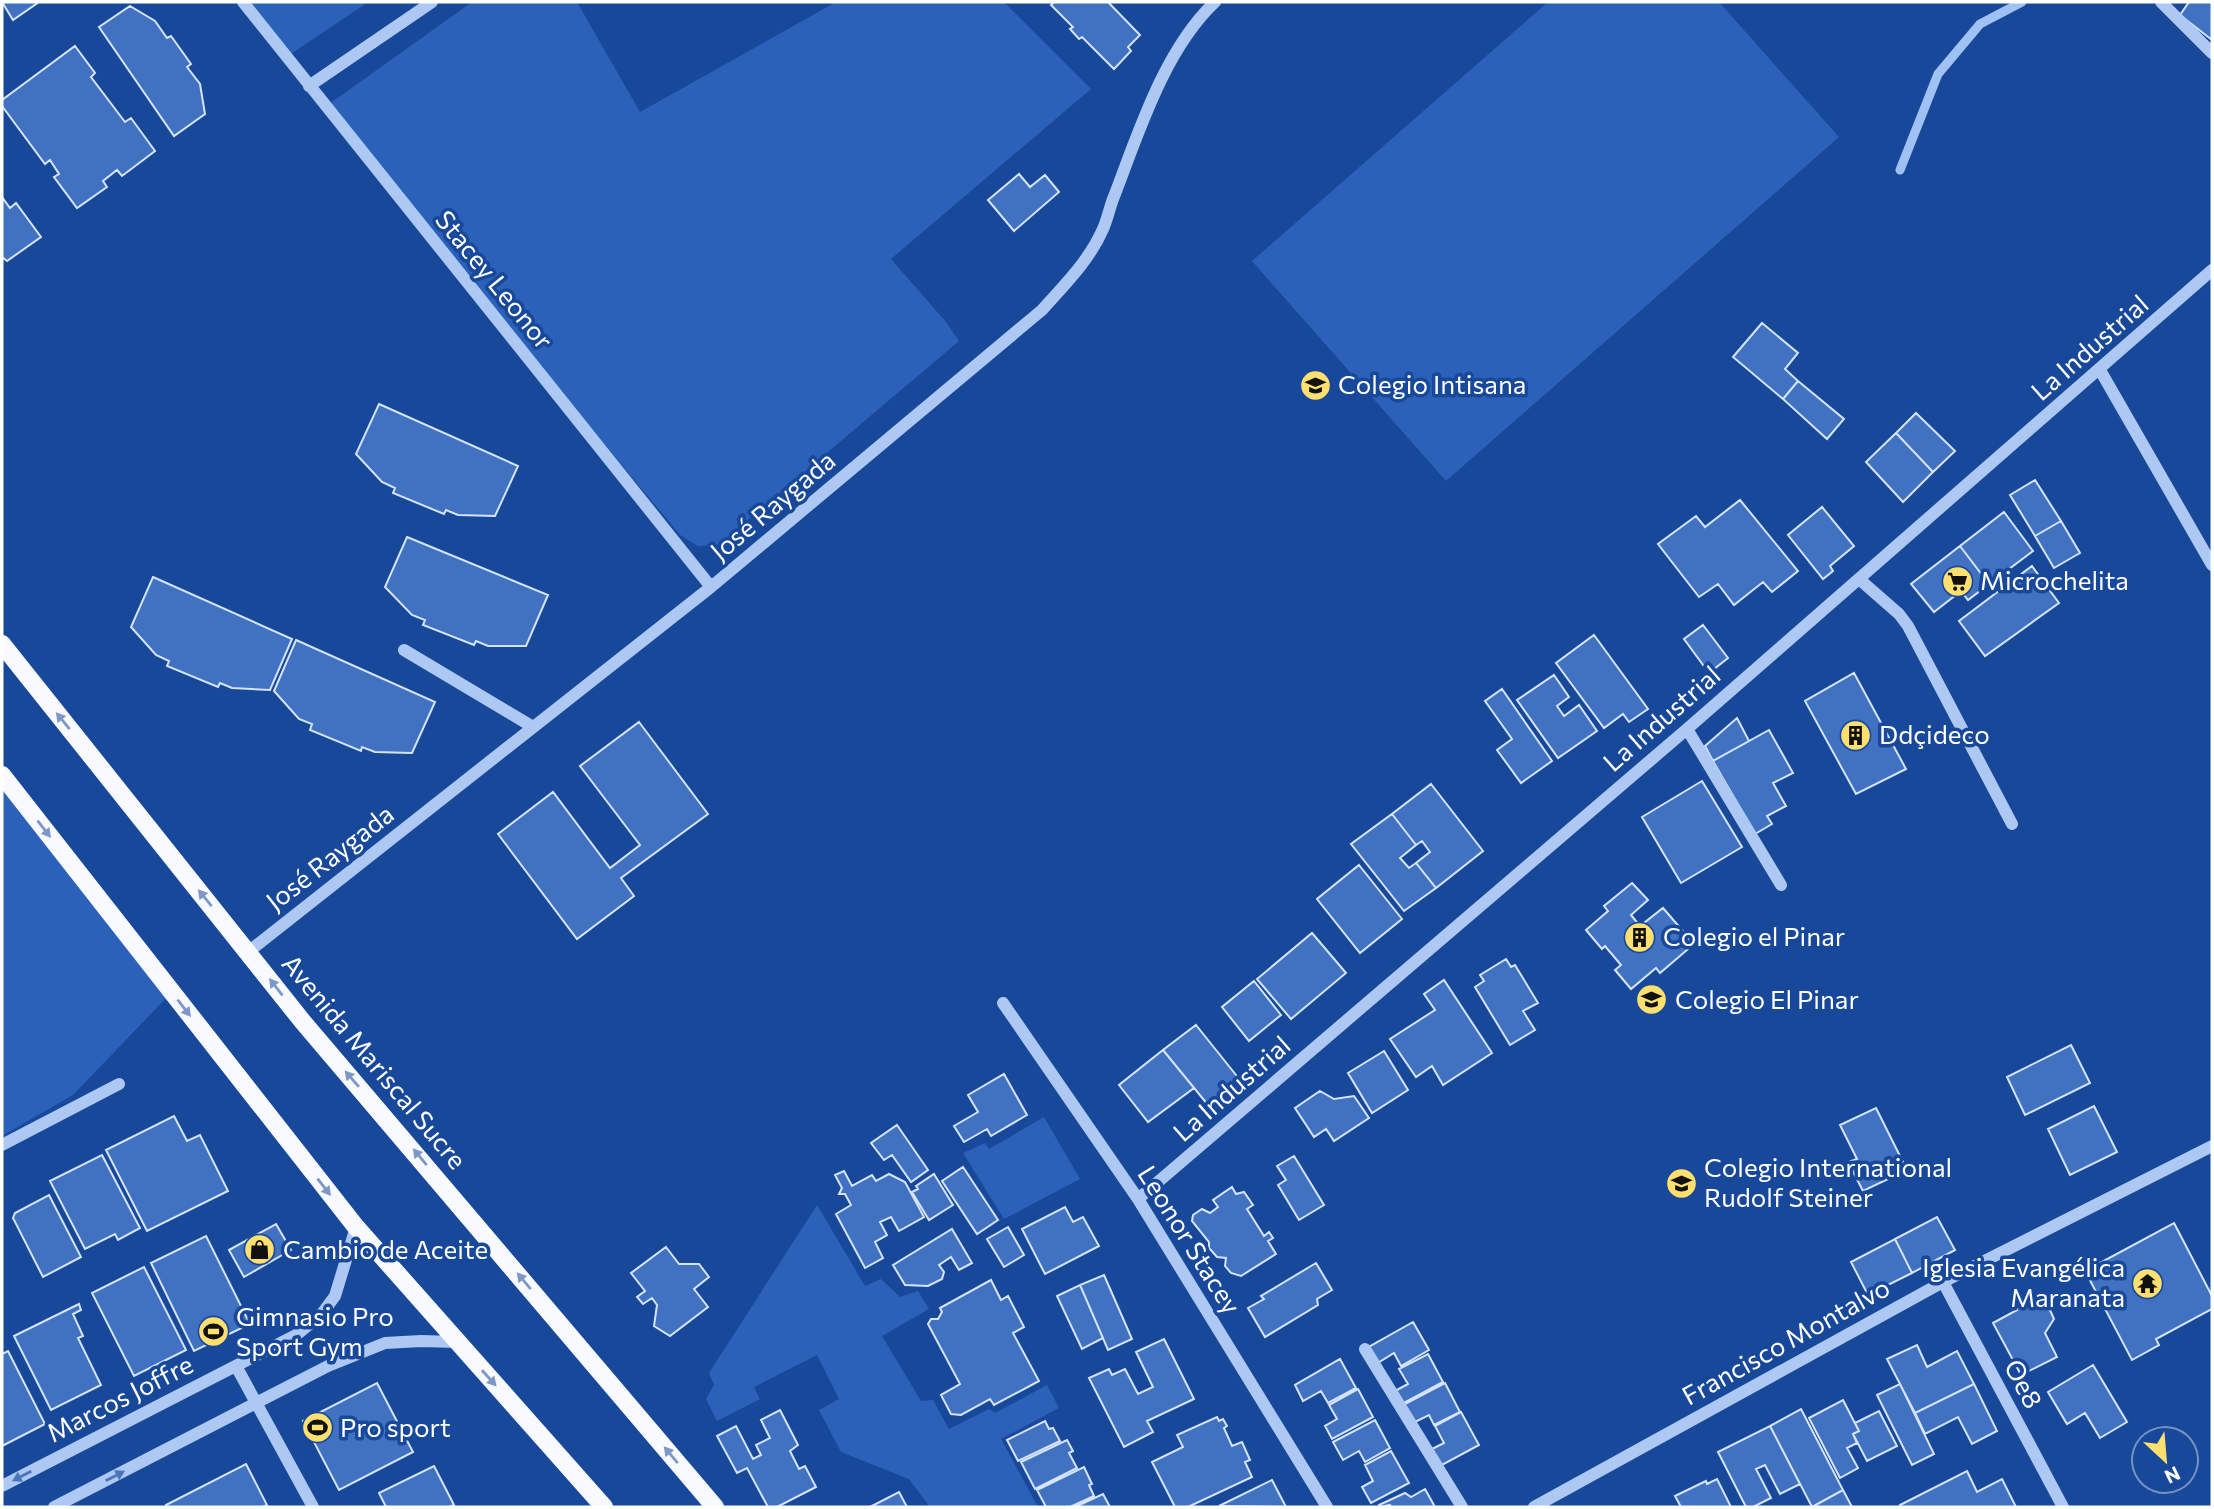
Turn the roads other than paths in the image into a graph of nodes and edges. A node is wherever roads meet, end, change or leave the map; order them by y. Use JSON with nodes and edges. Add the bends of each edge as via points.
{"nodes":[{"id":1,"x":243,"y":2,"type":"edge"},
{"id":2,"x":432,"y":2,"type":"edge"},
{"id":3,"x":1215,"y":2,"type":"edge"},
{"id":4,"x":2161,"y":2,"type":"edge"},
{"id":5,"x":2212,"y":53,"type":"edge"},
{"id":6,"x":309,"y":86,"type":"junction"},
{"id":7,"x":2212,"y":270,"type":"edge"},
{"id":8,"x":2100,"y":370,"type":"junction"},
{"id":9,"x":2212,"y":565,"type":"edge"},
{"id":10,"x":1859,"y":579,"type":"junction"},
{"id":11,"x":711,"y":587,"type":"junction"},
{"id":12,"x":2,"y":644,"type":"edge"},
{"id":13,"x":404,"y":649,"type":"dead end"},
{"id":14,"x":533,"y":727,"type":"junction"},
{"id":15,"x":1687,"y":729,"type":"junction"},
{"id":16,"x":2,"y":775,"type":"edge"},
{"id":17,"x":2012,"y":824,"type":"dead end"},
{"id":18,"x":1780,"y":885,"type":"dead end"},
{"id":19,"x":248,"y":952,"type":"junction"},
{"id":20,"x":1003,"y":1003,"type":"dead end"},
{"id":21,"x":119,"y":1084,"type":"dead end"},
{"id":22,"x":2,"y":1145,"type":"edge"},
{"id":23,"x":2212,"y":1146,"type":"edge"},
{"id":24,"x":1138,"y":1199,"type":"junction"},
{"id":25,"x":356,"y":1227,"type":"junction"},
{"id":26,"x":1942,"y":1282,"type":"junction"},
{"id":27,"x":457,"y":1342,"type":"junction"},
{"id":28,"x":1365,"y":1349,"type":"dead end"},
{"id":29,"x":236,"y":1366,"type":"junction"},
{"id":30,"x":256,"y":1403,"type":"junction"},
{"id":31,"x":2,"y":1486,"type":"edge"},
{"id":32,"x":54,"y":1507,"type":"edge"},
{"id":33,"x":313,"y":1507,"type":"edge"},
{"id":34,"x":604,"y":1507,"type":"edge"},
{"id":35,"x":715,"y":1507,"type":"edge"},
{"id":36,"x":1327,"y":1507,"type":"edge"},
{"id":37,"x":1462,"y":1507,"type":"edge"},
{"id":38,"x":1534,"y":1507,"type":"edge"},
{"id":39,"x":2063,"y":1507,"type":"edge"}],
"edges":[{"from":1,"to":6,"type":"street","name":"Stacey Leonor"},
{"from":2,"to":6,"type":"street"},
{"from":3,"to":11,"type":"street","name":"José Raygada","via":[[1178,51],[1153,99],[1086,261],[1042,310]]},
{"from":4,"to":5,"type":"street"},
{"from":6,"to":11,"type":"street","name":"Stacey Leonor"},
{"from":7,"to":8,"type":"street","name":"La Industrial"},
{"from":8,"to":9,"type":"street"},
{"from":8,"to":10,"type":"street","name":"La Industrial"},
{"from":10,"to":15,"type":"street","name":"La Industrial"},
{"from":10,"to":17,"type":"street","via":[[1908,626]]},
{"from":11,"to":14,"type":"street","name":"José Raygada"},
{"from":19,"to":12,"type":"main road","name":"Avenida Mariscal Sucre","one_way":true},
{"from":13,"to":14,"type":"street"},
{"from":14,"to":19,"type":"street","name":"José Raygada"},
{"from":15,"to":18,"type":"street"},
{"from":15,"to":24,"type":"street","name":"La Industrial"},
{"from":16,"to":25,"type":"main road","one_way":true},
{"from":35,"to":19,"type":"main road","name":"Avenida Mariscal Sucre","one_way":true},
{"from":20,"to":24,"type":"street","name":"Leonor Stacey"},
{"from":21,"to":22,"type":"street"},
{"from":23,"to":26,"type":"street","name":"Francisco Montalvo"},
{"from":24,"to":36,"type":"street","name":"Leonor Stacey"},
{"from":25,"to":27,"type":"main road"},
{"from":25,"to":29,"type":"street","name":"Marcos Joffre","via":[[335,1296],[321,1315],[296,1335]]},
{"from":26,"to":38,"type":"street","name":"Francisco Montalvo"},
{"from":26,"to":39,"type":"street","name":"Oe8"},
{"from":27,"to":30,"type":"street","via":[[385,1343]]},
{"from":27,"to":34,"type":"main road","one_way":true},
{"from":28,"to":37,"type":"street"},
{"from":29,"to":30,"type":"street"},
{"from":29,"to":31,"type":"street","name":"Marcos Joffre","one_way":true},
{"from":32,"to":30,"type":"street","one_way":true},
{"from":30,"to":33,"type":"street"}]}
